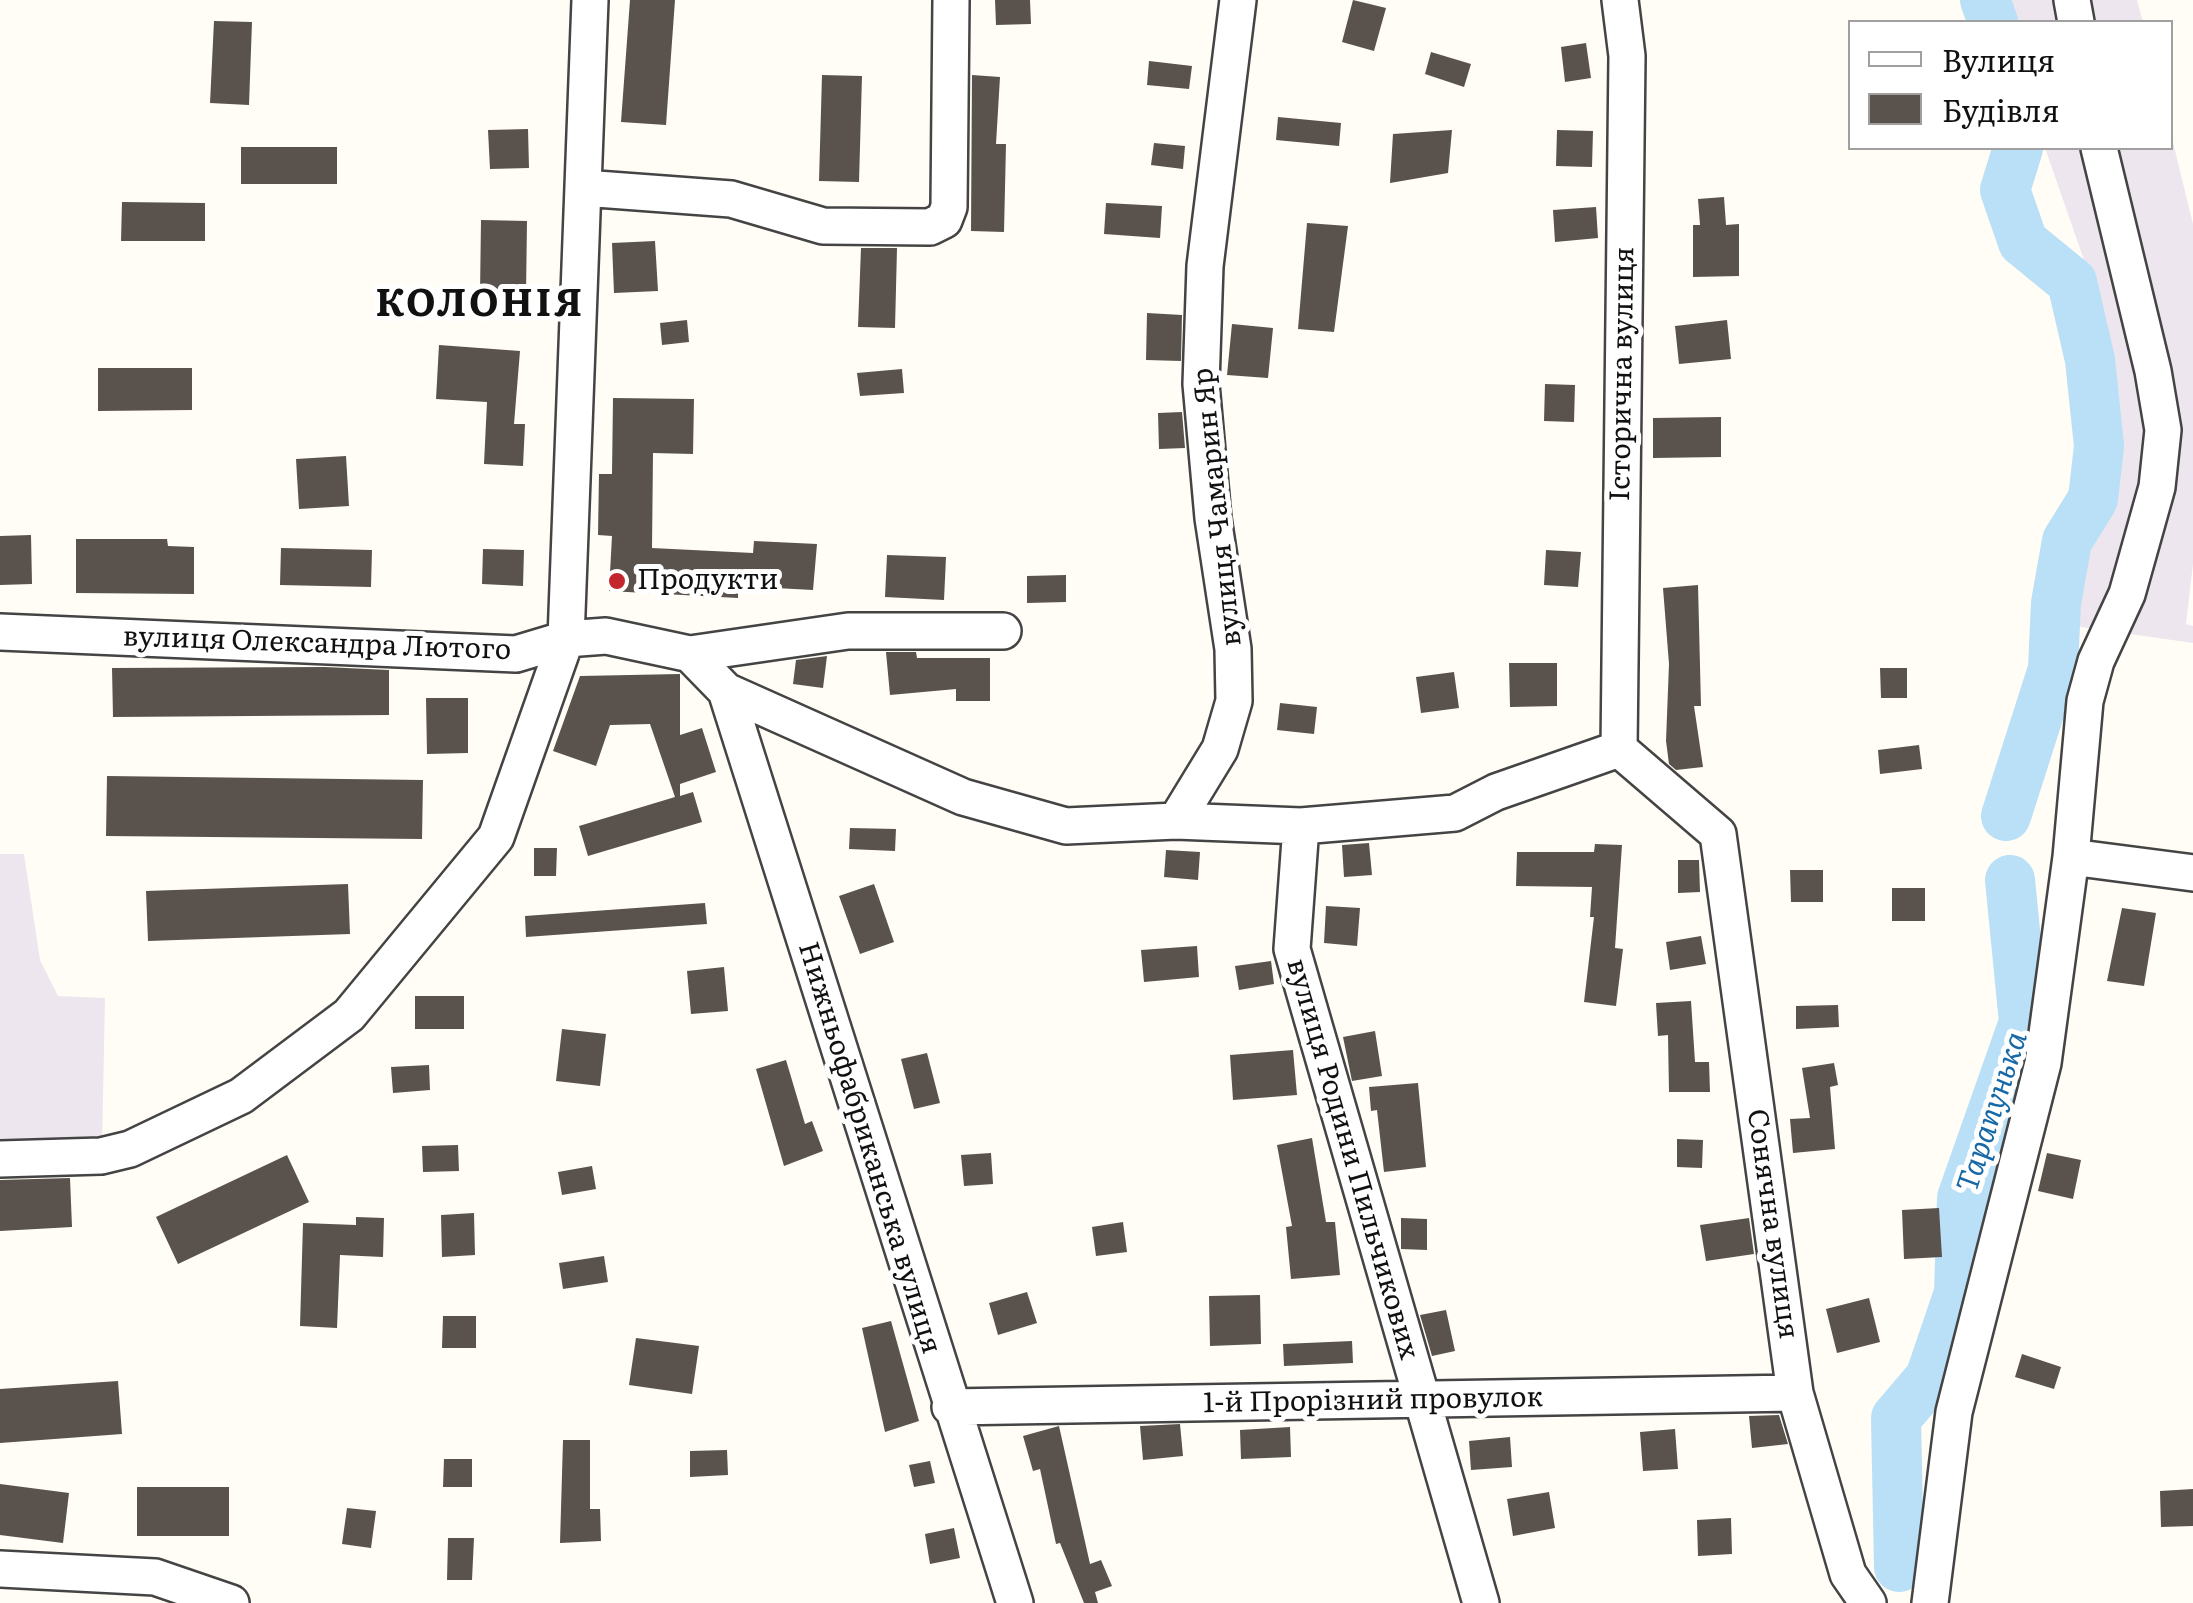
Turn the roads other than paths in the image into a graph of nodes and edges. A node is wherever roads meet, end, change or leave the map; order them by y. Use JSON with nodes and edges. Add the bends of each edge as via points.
{"nodes":[{"id":1,"x":590,"y":0,"type":"edge"},
{"id":2,"x":951,"y":0,"type":"edge"},
{"id":3,"x":1238,"y":0,"type":"edge"},
{"id":4,"x":1620,"y":0,"type":"edge"},
{"id":5,"x":2099,"y":150,"type":"edge"},
{"id":6,"x":582,"y":188,"type":"junction"},
{"id":7,"x":1004,"y":631,"type":"dead end"},
{"id":8,"x":0,"y":632,"type":"edge"},
{"id":9,"x":566,"y":639,"type":"junction"},
{"id":10,"x":690,"y":654,"type":"junction"},
{"id":11,"x":726,"y":692,"type":"junction"},
{"id":12,"x":1618,"y":749,"type":"junction"},
{"id":13,"x":1176,"y":821,"type":"junction"},
{"id":14,"x":1301,"y":826,"type":"junction"},
{"id":15,"x":2071,"y":857,"type":"junction"},
{"id":16,"x":2193,"y":873,"type":"edge"},
{"id":17,"x":0,"y":1159,"type":"edge"},
{"id":18,"x":1796,"y":1394,"type":"junction"},
{"id":19,"x":1419,"y":1400,"type":"junction"},
{"id":20,"x":950,"y":1407,"type":"junction"},
{"id":21,"x":0,"y":1569,"type":"edge"},
{"id":22,"x":230,"y":1603,"type":"edge"},
{"id":23,"x":1015,"y":1603,"type":"edge"},
{"id":24,"x":1481,"y":1603,"type":"edge"},
{"id":25,"x":1868,"y":1603,"type":"edge"},
{"id":26,"x":1930,"y":1603,"type":"edge"}],
"edges":[{"from":1,"to":6,"type":"street"},
{"from":2,"to":6,"type":"street","via":[[944,220],[930,227],[822,226],[731,199]]},
{"from":3,"to":13,"type":"street","name":"вулиця Чамарин Яр","via":[[1204,266],[1201,384],[1234,701],[1220,749]]},
{"from":4,"to":12,"type":"street","name":"Історична вулиця","via":[[1627,76]]},
{"from":5,"to":15,"type":"street","via":[[2163,430],[2142,544],[2085,701]]},
{"from":6,"to":9,"type":"street"},
{"from":7,"to":10,"type":"street","name":"вулиця Олександра Лютого","via":[[848,631]]},
{"from":8,"to":9,"type":"street","name":"вулиця Олександра Лютого","via":[[516,654]]},
{"from":9,"to":10,"type":"street","name":"вулиця Олександра Лютого","via":[[606,636]]},
{"from":9,"to":17,"type":"street","via":[[496,837],[350,1015],[241,1096],[130,1149]]},
{"from":10,"to":11,"type":"street"},
{"from":11,"to":13,"type":"street","via":[[962,797],[1066,826]]},
{"from":11,"to":20,"type":"street","name":"Нижньофабриканська вулиця"},
{"from":12,"to":14,"type":"street","via":[[1455,813]]},
{"from":12,"to":18,"type":"street","name":"Сонячна вулиця","via":[[1718,834]]},
{"from":13,"to":14,"type":"street"},
{"from":14,"to":19,"type":"street","name":"вулиця Родини Пильчикових","via":[[1292,949]]},
{"from":15,"to":16,"type":"street"},
{"from":15,"to":26,"type":"street","via":[[2042,1062],[1954,1412]]},
{"from":18,"to":19,"type":"street","name":"1-й Прорізний провулок"},
{"from":18,"to":25,"type":"street","name":"Сонячна вулиця","via":[[1848,1574]]},
{"from":19,"to":20,"type":"street","name":"1-й Прорізний провулок"},
{"from":19,"to":24,"type":"street","name":"вулиця Родини Пильчикових"},
{"from":20,"to":23,"type":"street","name":"Нижньофабриканська вулиця"},
{"from":21,"to":22,"type":"street","via":[[155,1578]]}]}
